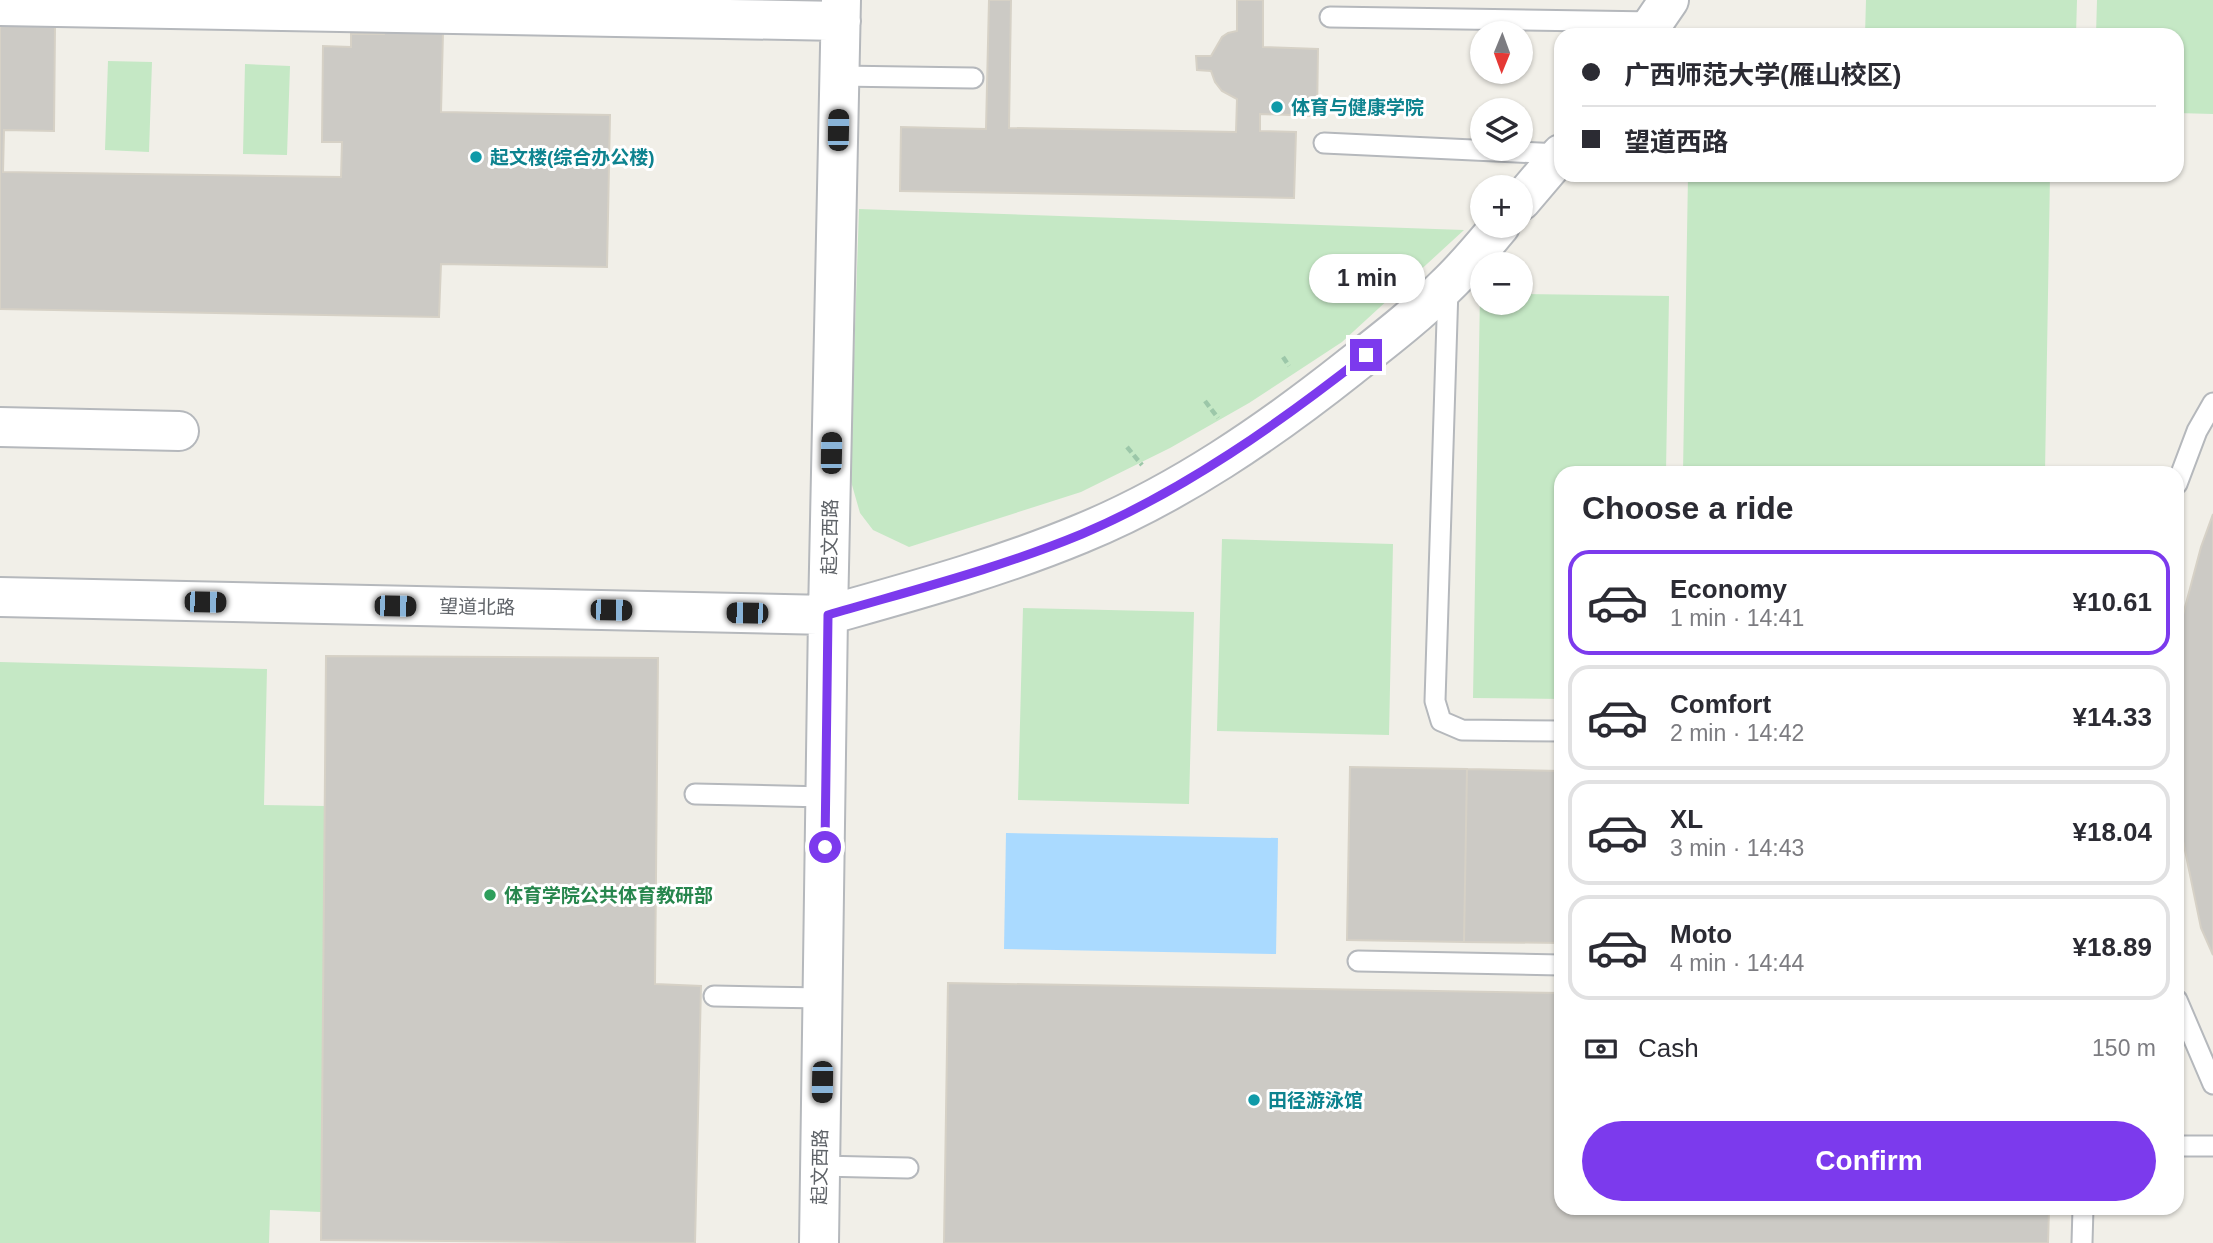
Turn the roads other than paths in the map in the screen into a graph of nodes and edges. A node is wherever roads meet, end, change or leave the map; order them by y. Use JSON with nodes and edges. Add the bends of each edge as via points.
{"nodes":[{"id":1,"x":0,"y":6,"type":"edge"},
{"id":2,"x":841,"y":10,"type":"edge"},
{"id":3,"x":1330,"y":17,"type":"dead end"},
{"id":4,"x":1656,"y":19,"type":"edge"},
{"id":5,"x":839,"y":76,"type":"junction"},
{"id":6,"x":973,"y":78,"type":"dead end"},
{"id":7,"x":1324,"y":143,"type":"dead end"},
{"id":8,"x":1554,"y":154,"type":"edge"},
{"id":9,"x":1554,"y":162,"type":"edge"},
{"id":10,"x":1533,"y":187,"type":"edge"},
{"id":11,"x":1489,"y":238,"type":"edge"},
{"id":12,"x":1448,"y":285,"type":"junction"},
{"id":13,"x":2213,"y":403,"type":"edge"},
{"id":14,"x":0,"y":427,"type":"edge"},
{"id":15,"x":179,"y":431,"type":"dead end"},
{"id":16,"x":2184,"y":466,"type":"edge"},
{"id":17,"x":0,"y":597,"type":"edge"},
{"id":18,"x":828,"y":615,"type":"junction"},
{"id":19,"x":1554,"y":731,"type":"edge"},
{"id":20,"x":695,"y":794,"type":"dead end"},
{"id":21,"x":825,"y":797,"type":"junction"},
{"id":22,"x":1358,"y":961,"type":"dead end"},
{"id":23,"x":1554,"y":965,"type":"edge"},
{"id":24,"x":715,"y":996,"type":"dead end"},
{"id":25,"x":823,"y":998,"type":"junction"},
{"id":26,"x":2184,"y":1018,"type":"edge"},
{"id":27,"x":2213,"y":1084,"type":"edge"},
{"id":28,"x":2184,"y":1146,"type":"edge"},
{"id":29,"x":2213,"y":1146,"type":"edge"},
{"id":30,"x":820,"y":1166,"type":"junction"},
{"id":31,"x":908,"y":1168,"type":"dead end"},
{"id":32,"x":2082,"y":1215,"type":"edge"},
{"id":33,"x":819,"y":1243,"type":"edge"},
{"id":34,"x":2082,"y":1243,"type":"edge"}],
"edges":[{"from":1,"to":2,"type":"street"},
{"from":2,"to":5,"type":"street","name":"起文西路"},
{"from":3,"to":4,"type":"lane"},
{"from":5,"to":6,"type":"lane"},
{"from":5,"to":18,"type":"street","name":"起文西路"},
{"from":7,"to":8,"type":"lane"},
{"from":9,"to":10,"type":"street"},
{"from":11,"to":12,"type":"street","name":"望道北路"},
{"from":12,"to":18,"type":"street","name":"望道北路","via":[[1310,399],[1164,493],[1025,556]]},
{"from":12,"to":19,"type":"lane","via":[[1435,701],[1441,721],[1462,730]]},
{"from":13,"to":16,"type":"lane"},
{"from":14,"to":15,"type":"street"},
{"from":17,"to":18,"type":"street","name":"望道北路"},
{"from":18,"to":21,"type":"street","name":"起文西路"},
{"from":20,"to":21,"type":"lane"},
{"from":21,"to":25,"type":"street","name":"起文西路"},
{"from":22,"to":23,"type":"lane"},
{"from":24,"to":25,"type":"lane"},
{"from":25,"to":30,"type":"street","name":"起文西路"},
{"from":26,"to":27,"type":"lane"},
{"from":28,"to":29,"type":"lane"},
{"from":30,"to":31,"type":"lane"},
{"from":30,"to":33,"type":"street","name":"起文西路"},
{"from":32,"to":34,"type":"lane"}]}
